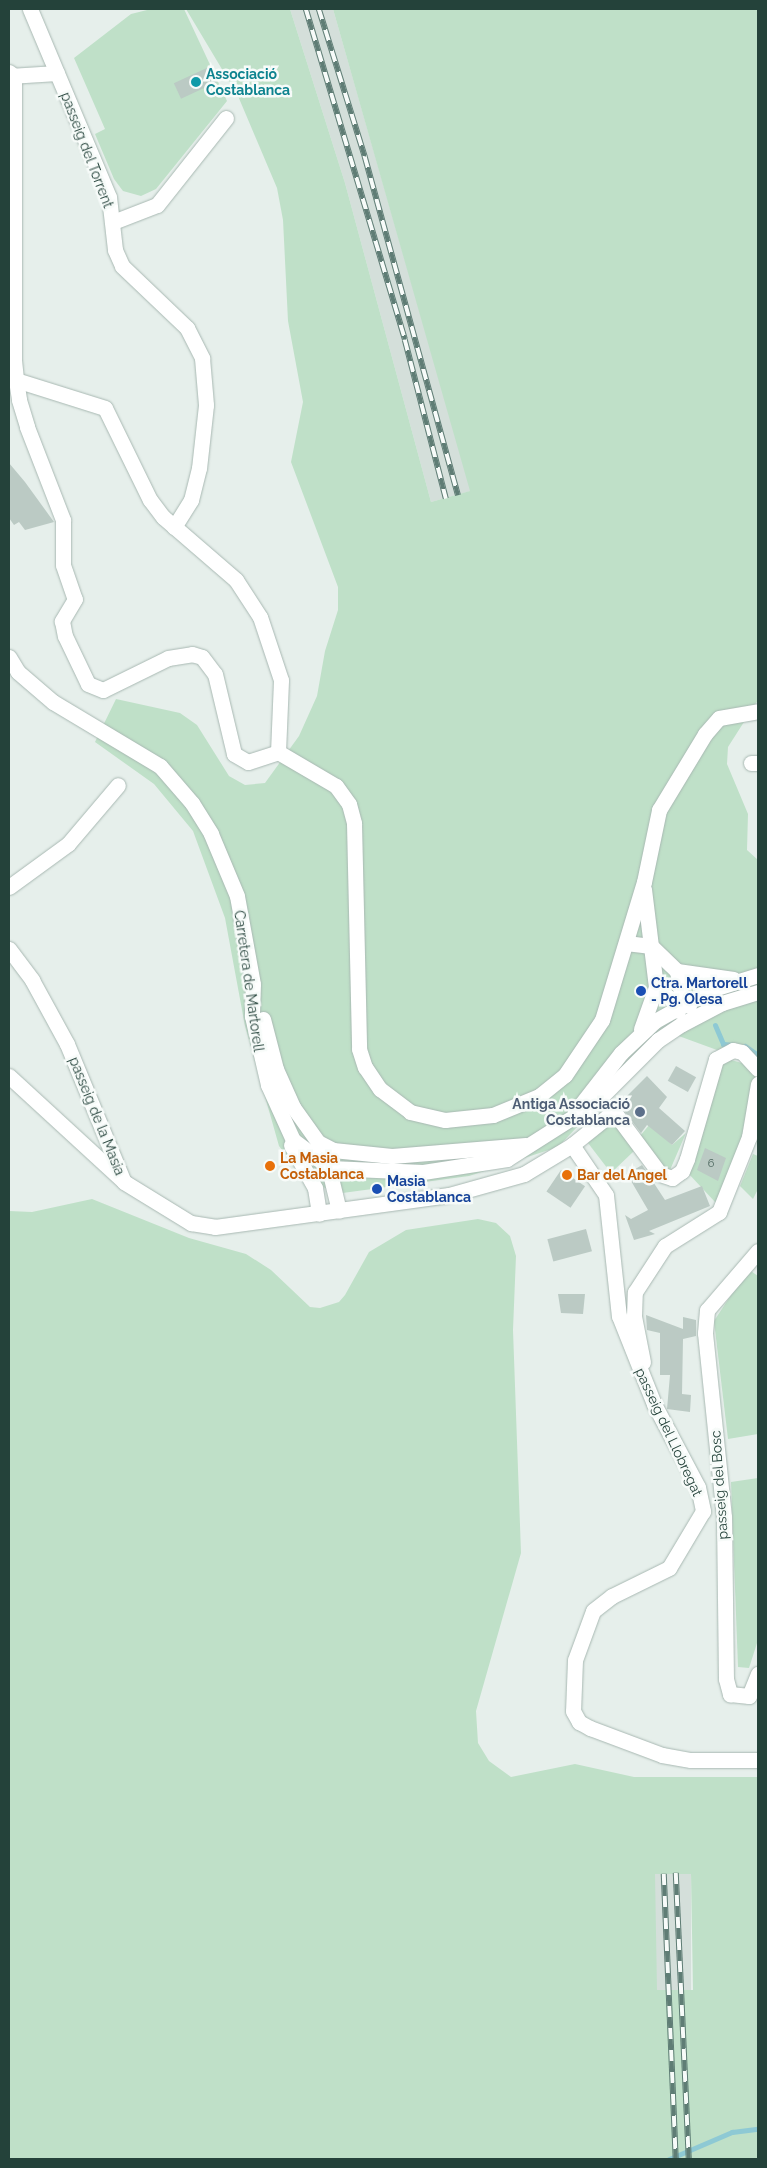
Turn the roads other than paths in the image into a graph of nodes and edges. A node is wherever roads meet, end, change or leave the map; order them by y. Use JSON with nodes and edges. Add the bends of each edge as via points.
{"nodes":[{"id":1,"x":30,"y":9,"type":"edge"},
{"id":2,"x":57,"y":73,"type":"junction"},
{"id":3,"x":10,"y":75,"type":"edge"},
{"id":4,"x":226,"y":118,"type":"dead end"},
{"id":5,"x":113,"y":222,"type":"junction"},
{"id":6,"x":16,"y":380,"type":"junction"},
{"id":7,"x":174,"y":527,"type":"junction"},
{"id":8,"x":9,"y":658,"type":"edge"},
{"id":9,"x":758,"y":711,"type":"edge"},
{"id":10,"x":278,"y":752,"type":"junction"},
{"id":11,"x":118,"y":785,"type":"dead end"},
{"id":12,"x":644,"y":882,"type":"junction"},
{"id":13,"x":9,"y":887,"type":"edge"},
{"id":14,"x":626,"y":943,"type":"junction"},
{"id":15,"x":651,"y":946,"type":"junction"},
{"id":16,"x":9,"y":949,"type":"edge"},
{"id":17,"x":677,"y":971,"type":"junction"},
{"id":18,"x":758,"y":975,"type":"edge"},
{"id":19,"x":741,"y":979,"type":"junction"},
{"id":20,"x":252,"y":984,"type":"junction"},
{"id":21,"x":656,"y":987,"type":"junction"},
{"id":22,"x":758,"y":992,"type":"edge"},
{"id":23,"x":722,"y":1003,"type":"junction"},
{"id":24,"x":681,"y":1004,"type":"junction"},
{"id":25,"x":636,"y":1037,"type":"junction"},
{"id":26,"x":658,"y":1040,"type":"junction"},
{"id":27,"x":758,"y":1069,"type":"edge"},
{"id":28,"x":9,"y":1076,"type":"edge"},
{"id":29,"x":758,"y":1084,"type":"edge"},
{"id":30,"x":572,"y":1118,"type":"junction"},
{"id":31,"x":284,"y":1125,"type":"junction"},
{"id":32,"x":308,"y":1129,"type":"junction"},
{"id":33,"x":533,"y":1144,"type":"junction"},
{"id":34,"x":572,"y":1145,"type":"junction"},
{"id":35,"x":392,"y":1156,"type":"junction"},
{"id":36,"x":330,"y":1168,"type":"junction"},
{"id":37,"x":124,"y":1182,"type":"junction"},
{"id":38,"x":315,"y":1188,"type":"junction"},
{"id":39,"x":339,"y":1210,"type":"junction"},
{"id":40,"x":319,"y":1214,"type":"junction"},
{"id":41,"x":758,"y":1251,"type":"edge"},
{"id":42,"x":646,"y":1386,"type":"junction"},
{"id":43,"x":704,"y":1512,"type":"junction"},
{"id":44,"x":724,"y":1517,"type":"junction"},
{"id":45,"x":758,"y":1674,"type":"edge"},
{"id":46,"x":758,"y":1760,"type":"edge"}],
"edges":[{"from":1,"to":2,"type":"street","name":"passeig del Torrent"},
{"from":2,"to":3,"type":"street"},
{"from":2,"to":5,"type":"street","name":"passeig del Torrent","via":[[104,182]]},
{"from":3,"to":6,"type":"street"},
{"from":4,"to":5,"type":"street","via":[[157,205]]},
{"from":5,"to":7,"type":"street","name":"passeig del Torrent","via":[[115,250],[122,266],[187,328],[202,358],[206,405],[199,468],[191,500]]},
{"from":6,"to":7,"type":"street","via":[[105,408],[150,500]]},
{"from":6,"to":10,"type":"street","via":[[27,427],[63,520],[63,565],[75,599],[63,627],[88,684],[102,690],[168,658],[202,657],[215,674],[234,754],[248,762]]},
{"from":7,"to":10,"type":"street","via":[[236,580],[260,617],[281,680]]},
{"from":8,"to":20,"type":"street","name":"Carretera de Martorell","via":[[37,690],[138,750],[178,784],[226,867],[243,923]]},
{"from":9,"to":12,"type":"street","via":[[719,718],[705,734],[659,810]]},
{"from":10,"to":14,"type":"street","via":[[336,786],[350,808],[354,823],[359,1049],[365,1067],[380,1089],[410,1112],[428,1118],[474,1118],[523,1105],[551,1088],[575,1061],[602,1020]]},
{"from":11,"to":13,"type":"street","via":[[68,844]]},
{"from":12,"to":14,"type":"street"},
{"from":12,"to":15,"type":"street"},
{"from":14,"to":15,"type":"street"},
{"from":15,"to":17,"type":"street"},
{"from":15,"to":21,"type":"street"},
{"from":16,"to":37,"type":"street","name":"passeig de la Masia","via":[[32,980],[67,1044]]},
{"from":17,"to":19,"type":"street"},
{"from":17,"to":24,"type":"street"},
{"from":18,"to":19,"type":"street"},
{"from":19,"to":24,"type":"street"},
{"from":20,"to":31,"type":"street","name":"Carretera de Martorell","via":[[252,1016],[260,1058]]},
{"from":20,"to":32,"type":"street","via":[[276,1069]]},
{"from":21,"to":24,"type":"street"},
{"from":21,"to":25,"type":"street","via":[[650,1012]]},
{"from":22,"to":23,"type":"street","name":"Carretera de Martorell"},
{"from":23,"to":24,"type":"street"},
{"from":23,"to":26,"type":"street","name":"Carretera de Martorell"},
{"from":24,"to":25,"type":"street"},
{"from":24,"to":26,"type":"street"},
{"from":25,"to":30,"type":"street"},
{"from":26,"to":30,"type":"street","name":"Carretera de Martorell","via":[[596,1102]]},
{"from":27,"to":34,"type":"street","via":[[742,1052],[733,1050],[716,1059],[687,1159],[682,1171],[672,1178],[660,1174],[617,1116],[608,1116]]},
{"from":28,"to":37,"type":"street"},
{"from":29,"to":42,"type":"street","via":[[749,1137],[719,1212],[665,1246],[635,1292],[634,1316]]},
{"from":30,"to":33,"type":"street","name":"Carretera de Martorell"},
{"from":31,"to":36,"type":"street","name":"Carretera de Martorell","via":[[303,1151]]},
{"from":31,"to":38,"type":"street"},
{"from":32,"to":35,"type":"street","via":[[333,1150]]},
{"from":32,"to":36,"type":"street"},
{"from":33,"to":35,"type":"street"},
{"from":33,"to":36,"type":"street","name":"Carretera de Martorell","via":[[507,1159],[458,1169],[379,1173]]},
{"from":34,"to":39,"type":"street","via":[[527,1172],[489,1185],[449,1195]]},
{"from":34,"to":42,"type":"street","name":"passeig del Llobregat","via":[[606,1195],[619,1316]]},
{"from":35,"to":36,"type":"street","via":[[343,1162]]},
{"from":36,"to":38,"type":"street"},
{"from":36,"to":39,"type":"street"},
{"from":37,"to":40,"type":"street","name":"passeig de la Masia","via":[[191,1223],[215,1227]]},
{"from":38,"to":40,"type":"street"},
{"from":39,"to":40,"type":"street"},
{"from":41,"to":44,"type":"street","name":"passeig del Bosc","via":[[707,1310],[705,1333]]},
{"from":42,"to":43,"type":"street","name":"passeig del Llobregat","via":[[698,1487]]},
{"from":43,"to":44,"type":"street"},
{"from":43,"to":46,"type":"street","name":"passeig del Llobregat","via":[[669,1568],[607,1599],[593,1611],[575,1660],[573,1711],[579,1722],[590,1728],[662,1754],[690,1760]]},
{"from":44,"to":45,"type":"street","name":"passeig del Bosc","via":[[726,1680],[730,1694],[749,1696]]}]}
